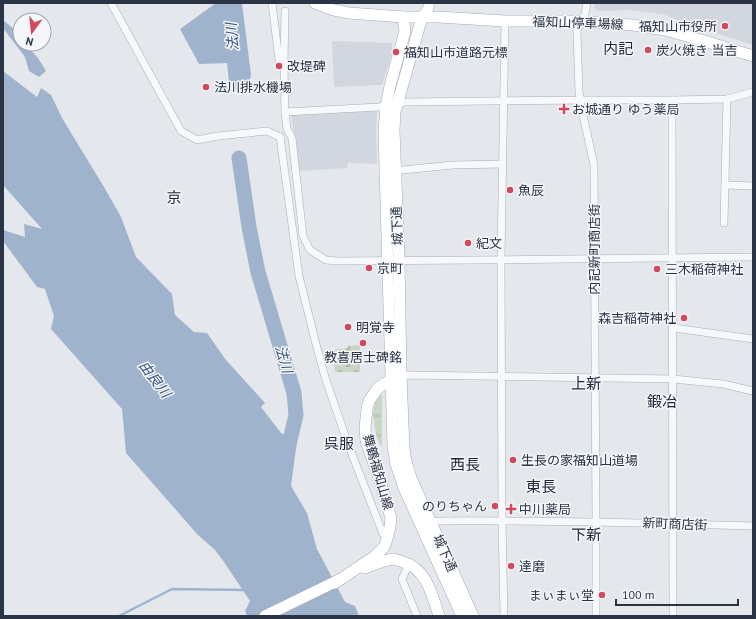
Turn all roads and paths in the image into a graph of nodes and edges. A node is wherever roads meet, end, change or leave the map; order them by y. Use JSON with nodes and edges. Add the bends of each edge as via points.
{"nodes":[{"id":1,"x":111,"y":3,"type":"edge"},
{"id":2,"x":272,"y":3,"type":"edge"},
{"id":3,"x":315,"y":3,"type":"edge"},
{"id":4,"x":429,"y":3,"type":"edge"},
{"id":5,"x":588,"y":3,"type":"edge"},
{"id":6,"x":285,"y":11,"type":"dead end"},
{"id":7,"x":403,"y":17,"type":"junction"},
{"id":8,"x":422,"y":17,"type":"junction"},
{"id":9,"x":505,"y":21,"type":"junction"},
{"id":10,"x":581,"y":22,"type":"junction"},
{"id":11,"x":753,"y":56,"type":"edge"},
{"id":12,"x":284,"y":64,"type":"junction"},
{"id":13,"x":753,"y":92,"type":"edge"},
{"id":14,"x":728,"y":99,"type":"junction"},
{"id":15,"x":580,"y":100,"type":"junction"},
{"id":16,"x":672,"y":100,"type":"junction"},
{"id":17,"x":504,"y":101,"type":"junction"},
{"id":18,"x":398,"y":103,"type":"junction"},
{"id":19,"x":386,"y":106,"type":"junction"},
{"id":20,"x":285,"y":112,"type":"junction"},
{"id":21,"x":287,"y":129,"type":"junction"},
{"id":22,"x":280,"y":137,"type":"junction"},
{"id":23,"x":503,"y":164,"type":"junction"},
{"id":24,"x":395,"y":170,"type":"junction"},
{"id":25,"x":725,"y":185,"type":"junction"},
{"id":26,"x":753,"y":186,"type":"edge"},
{"id":27,"x":724,"y":223,"type":"dead end"},
{"id":28,"x":753,"y":257,"type":"edge"},
{"id":29,"x":672,"y":258,"type":"junction"},
{"id":30,"x":501,"y":259,"type":"junction"},
{"id":31,"x":594,"y":259,"type":"junction"},
{"id":32,"x":393,"y":260,"type":"junction"},
{"id":33,"x":674,"y":328,"type":"junction"},
{"id":34,"x":753,"y":339,"type":"edge"},
{"id":35,"x":501,"y":376,"type":"junction"},
{"id":36,"x":396,"y":378,"type":"junction"},
{"id":37,"x":596,"y":378,"type":"junction"},
{"id":38,"x":674,"y":379,"type":"junction"},
{"id":39,"x":753,"y":391,"type":"edge"},
{"id":40,"x":502,"y":521,"type":"junction"},
{"id":41,"x":596,"y":521,"type":"junction"},
{"id":42,"x":426,"y":524,"type":"junction"},
{"id":43,"x":674,"y":524,"type":"junction"},
{"id":44,"x":753,"y":526,"type":"edge"},
{"id":45,"x":383,"y":534,"type":"dead end"},
{"id":46,"x":409,"y":564,"type":"junction"},
{"id":47,"x":335,"y":583,"type":"junction"},
{"id":48,"x":265,"y":616,"type":"edge"},
{"id":49,"x":417,"y":616,"type":"edge"},
{"id":50,"x":439,"y":616,"type":"edge"},
{"id":51,"x":462,"y":616,"type":"edge"},
{"id":52,"x":473,"y":616,"type":"edge"},
{"id":53,"x":504,"y":616,"type":"edge"},
{"id":54,"x":596,"y":616,"type":"edge"},
{"id":55,"x":674,"y":616,"type":"edge"}],
"edges":[{"from":1,"to":22,"type":"street","via":[[181,131],[197,140],[267,131]]},
{"from":2,"to":12,"type":"street","via":[[279,60]]},
{"from":3,"to":7,"type":"main road","name":"福知山停車場線","via":[[349,13]]},
{"from":4,"to":8,"type":"street"},
{"from":5,"to":10,"type":"street","name":"内記新町商店街"},
{"from":6,"to":12,"type":"street"},
{"from":7,"to":8,"type":"main road","name":"福知山停車場線"},
{"from":7,"to":19,"type":"main road","name":"城下通","via":[[405,31]]},
{"from":8,"to":9,"type":"main road","name":"福知山停車場線"},
{"from":8,"to":18,"type":"main road","name":"城下通"},
{"from":8,"to":19,"type":"main road","name":"城下通","via":[[413,32],[396,85]]},
{"from":9,"to":10,"type":"main road","name":"福知山停車場線"},
{"from":9,"to":17,"type":"street"},
{"from":10,"to":11,"type":"main road","name":"福知山停車場線","via":[[665,30]]},
{"from":10,"to":15,"type":"street","name":"内記新町商店街","via":[[577,32]]},
{"from":12,"to":20,"type":"street"},
{"from":13,"to":14,"type":"street"},
{"from":14,"to":16,"type":"street"},
{"from":14,"to":25,"type":"street"},
{"from":15,"to":16,"type":"street"},
{"from":15,"to":17,"type":"street"},
{"from":15,"to":31,"type":"street","name":"内記新町商店街","via":[[594,165]]},
{"from":16,"to":29,"type":"street"},
{"from":17,"to":18,"type":"street"},
{"from":17,"to":23,"type":"street"},
{"from":18,"to":19,"type":"street"},
{"from":18,"to":24,"type":"main road","name":"城下通","via":[[394,130]]},
{"from":19,"to":20,"type":"street"},
{"from":19,"to":32,"type":"main road","name":"城下通","via":[[384,131]]},
{"from":20,"to":21,"type":"street"},
{"from":21,"to":22,"type":"street"},
{"from":21,"to":32,"type":"street","via":[[292,138],[303,236],[310,250],[326,260]]},
{"from":22,"to":45,"type":"street","via":[[299,276],[316,344],[348,444]]},
{"from":23,"to":24,"type":"street"},
{"from":23,"to":30,"type":"street"},
{"from":24,"to":32,"type":"main road","name":"城下通"},
{"from":25,"to":26,"type":"street"},
{"from":25,"to":27,"type":"street"},
{"from":28,"to":29,"type":"street"},
{"from":29,"to":31,"type":"street"},
{"from":29,"to":33,"type":"street"},
{"from":30,"to":31,"type":"street"},
{"from":30,"to":32,"type":"street"},
{"from":30,"to":35,"type":"street"},
{"from":31,"to":37,"type":"street","name":"内記新町商店街"},
{"from":32,"to":36,"type":"main road","name":"城下通"},
{"from":33,"to":34,"type":"street"},
{"from":33,"to":38,"type":"street"},
{"from":35,"to":36,"type":"street","via":[[408,375]]},
{"from":35,"to":37,"type":"street"},
{"from":35,"to":40,"type":"street"},
{"from":36,"to":42,"type":"main road","name":"城下通","via":[[393,446],[396,464],[404,488]]},
{"from":36,"to":47,"type":"main road","name":"舞鶴福知山線","via":[[377,389],[369,401],[365,428],[366,441],[391,518],[390,527],[384,547]]},
{"from":37,"to":38,"type":"street"},
{"from":37,"to":41,"type":"street","name":"内記新町商店街"},
{"from":38,"to":39,"type":"street","via":[[723,384]]},
{"from":38,"to":43,"type":"street"},
{"from":40,"to":41,"type":"street","name":"新町商店街"},
{"from":40,"to":42,"type":"street","name":"新町商店街","via":[[437,521]]},
{"from":40,"to":53,"type":"street"},
{"from":41,"to":43,"type":"street","name":"新町商店街"},
{"from":41,"to":54,"type":"street","name":"内記新町商店街"},
{"from":42,"to":51,"type":"main road","name":"城下通"},
{"from":42,"to":52,"type":"main road","name":"城下通"},
{"from":43,"to":44,"type":"street","name":"新町商店街"},
{"from":43,"to":55,"type":"street"},
{"from":46,"to":47,"type":"main road","name":"舞鶴福知山線","via":[[389,560],[365,568]]},
{"from":46,"to":49,"type":"street","via":[[402,579]]},
{"from":46,"to":50,"type":"main road","via":[[419,571],[427,582]]},
{"from":47,"to":48,"type":"main road","name":"舞鶴福知山線"}]}
